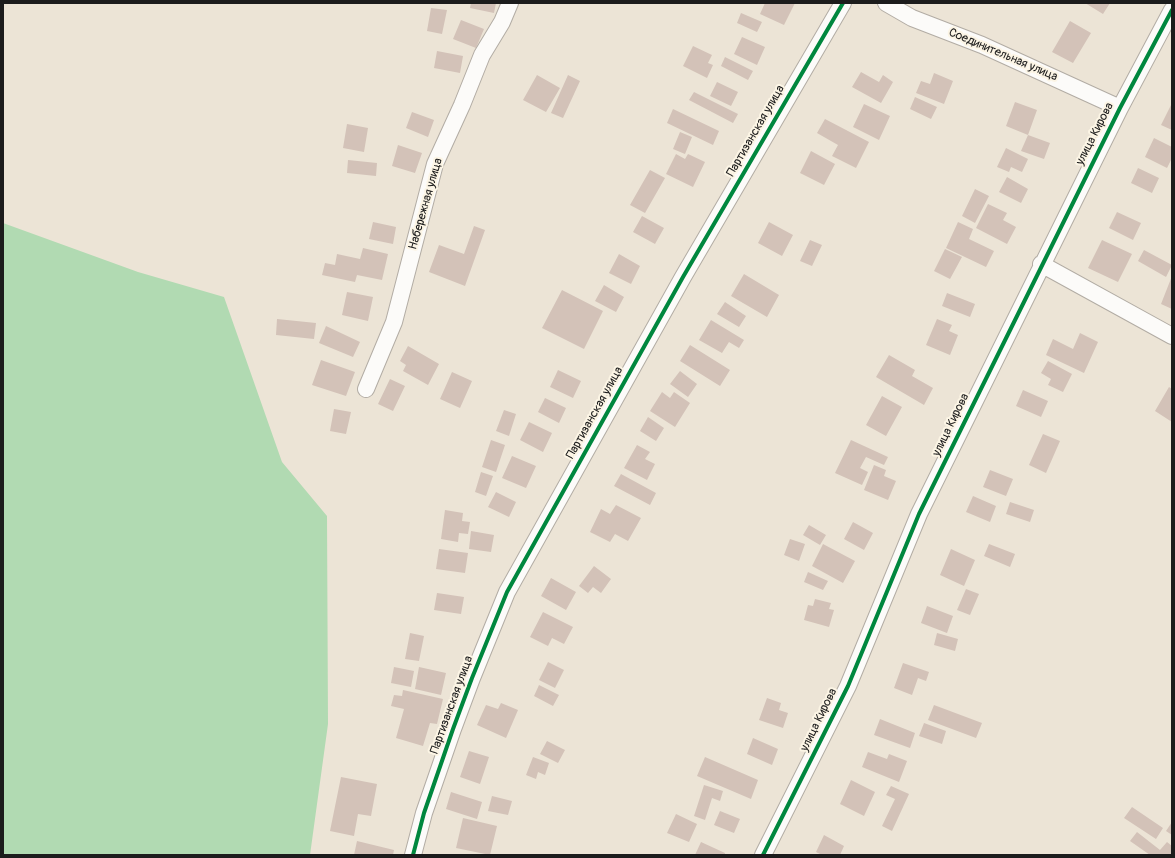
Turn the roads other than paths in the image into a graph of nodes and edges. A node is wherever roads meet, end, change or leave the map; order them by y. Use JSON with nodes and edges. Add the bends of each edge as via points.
{"nodes":[{"id":1,"x":510,"y":3,"type":"edge"},
{"id":2,"x":843,"y":3,"type":"edge"},
{"id":3,"x":886,"y":3,"type":"edge"},
{"id":4,"x":1172,"y":10,"type":"edge"},
{"id":5,"x":1120,"y":108,"type":"junction"},
{"id":6,"x":1041,"y":264,"type":"junction"},
{"id":7,"x":1172,"y":336,"type":"edge"},
{"id":8,"x":366,"y":388,"type":"dead end"},
{"id":9,"x":412,"y":855,"type":"edge"},
{"id":10,"x":764,"y":855,"type":"edge"}],
"edges":[{"from":1,"to":8,"type":"street","name":"Набережная улица","via":[[482,55],[434,164],[394,322]]},
{"from":2,"to":9,"type":"street","name":"Партизанская улица","via":[[683,276],[507,592],[456,722]]},
{"from":3,"to":5,"type":"street","name":"Соединительная улица","via":[[912,18],[982,45]]},
{"from":4,"to":5,"type":"street","name":"улица Кирова"},
{"from":5,"to":6,"type":"street","name":"улица Кирова"},
{"from":6,"to":7,"type":"street"},
{"from":6,"to":10,"type":"street","name":"улица Кирова","via":[[919,514],[848,686]]}]}
